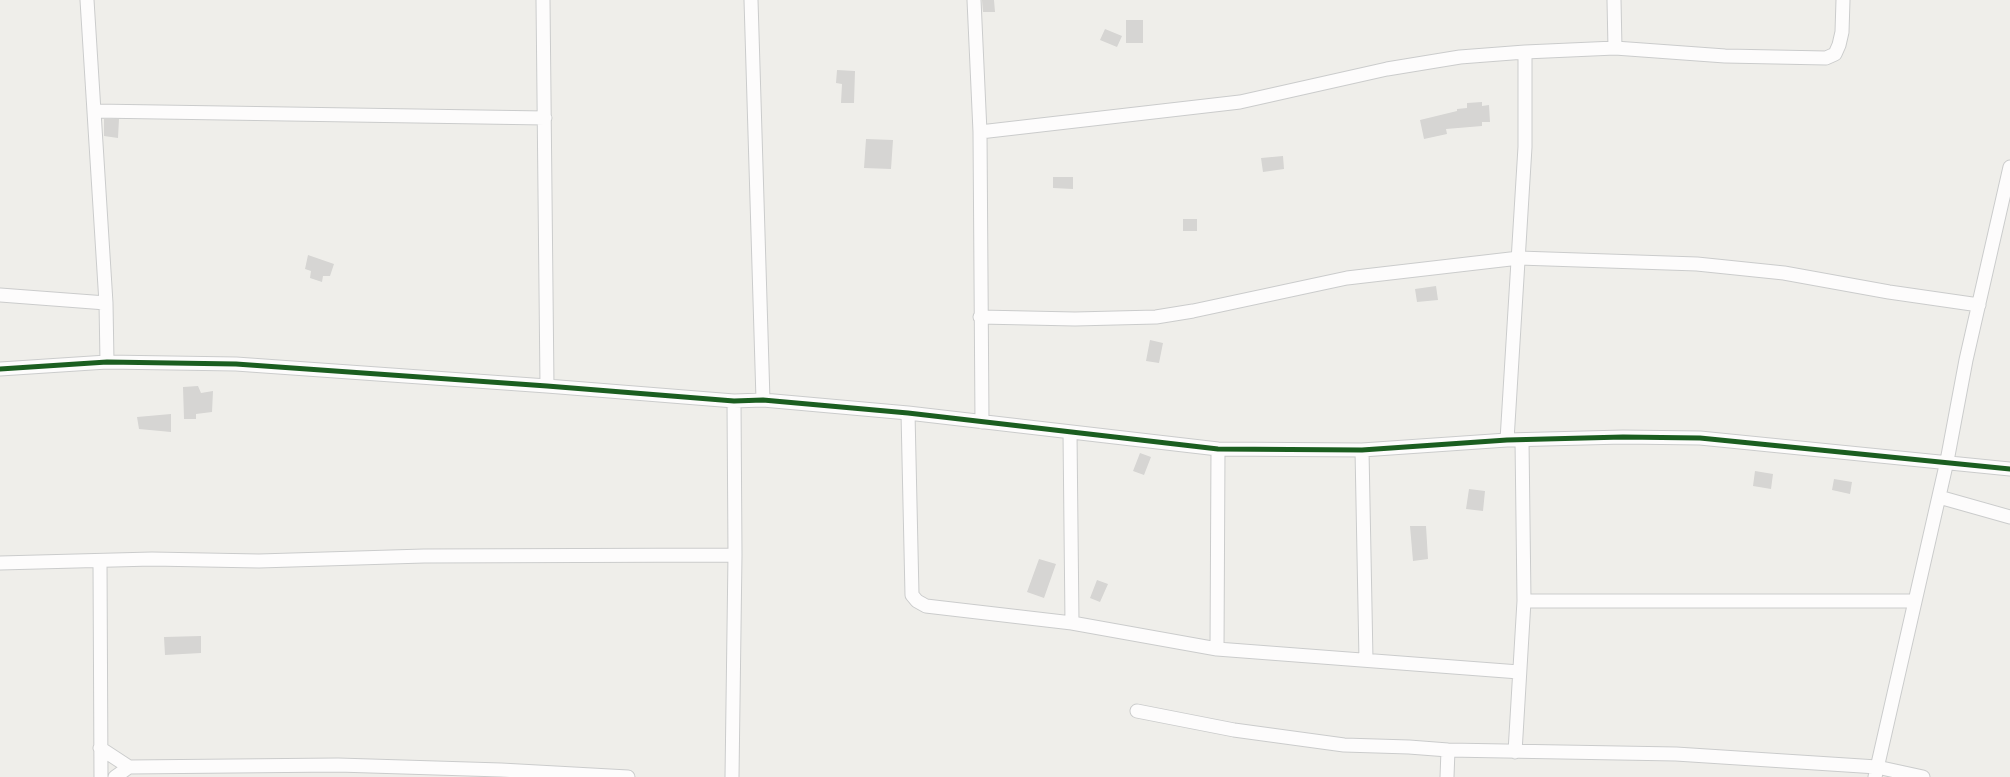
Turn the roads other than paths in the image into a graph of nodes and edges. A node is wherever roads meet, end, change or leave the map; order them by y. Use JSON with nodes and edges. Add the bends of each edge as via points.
{"nodes":[{"id":1,"x":87,"y":0,"type":"edge"},
{"id":2,"x":543,"y":0,"type":"edge"},
{"id":3,"x":751,"y":0,"type":"edge"},
{"id":4,"x":974,"y":0,"type":"edge"},
{"id":5,"x":1614,"y":0,"type":"edge"},
{"id":6,"x":1843,"y":0,"type":"edge"},
{"id":7,"x":1615,"y":48,"type":"junction"},
{"id":8,"x":1525,"y":52,"type":"junction"},
{"id":9,"x":95,"y":111,"type":"junction"},
{"id":10,"x":545,"y":118,"type":"junction"},
{"id":11,"x":980,"y":132,"type":"junction"},
{"id":12,"x":2010,"y":167,"type":"edge"},
{"id":13,"x":1519,"y":258,"type":"junction"},
{"id":14,"x":0,"y":295,"type":"edge"},
{"id":15,"x":106,"y":303,"type":"junction"},
{"id":16,"x":1979,"y":305,"type":"junction"},
{"id":17,"x":980,"y":317,"type":"junction"},
{"id":18,"x":107,"y":362,"type":"junction"},
{"id":19,"x":0,"y":369,"type":"edge"},
{"id":20,"x":547,"y":386,"type":"junction"},
{"id":21,"x":763,"y":400,"type":"junction"},
{"id":22,"x":734,"y":401,"type":"junction"},
{"id":23,"x":908,"y":413,"type":"junction"},
{"id":24,"x":982,"y":422,"type":"junction"},
{"id":25,"x":1070,"y":433,"type":"junction"},
{"id":26,"x":1507,"y":440,"type":"junction"},
{"id":27,"x":1522,"y":440,"type":"junction"},
{"id":28,"x":1218,"y":449,"type":"junction"},
{"id":29,"x":1362,"y":450,"type":"junction"},
{"id":30,"x":1947,"y":461,"type":"junction"},
{"id":31,"x":2010,"y":469,"type":"edge"},
{"id":32,"x":1938,"y":497,"type":"junction"},
{"id":33,"x":2010,"y":517,"type":"edge"},
{"id":34,"x":735,"y":555,"type":"junction"},
{"id":35,"x":100,"y":561,"type":"junction"},
{"id":36,"x":0,"y":563,"type":"edge"},
{"id":37,"x":1914,"y":600,"type":"junction"},
{"id":38,"x":1524,"y":602,"type":"junction"},
{"id":39,"x":1072,"y":624,"type":"junction"},
{"id":40,"x":1217,"y":649,"type":"junction"},
{"id":41,"x":1366,"y":660,"type":"junction"},
{"id":42,"x":1519,"y":672,"type":"junction"},
{"id":43,"x":1137,"y":711,"type":"dead end"},
{"id":44,"x":100,"y":748,"type":"junction"},
{"id":45,"x":1448,"y":750,"type":"junction"},
{"id":46,"x":1515,"y":752,"type":"junction"},
{"id":47,"x":129,"y":767,"type":"junction"},
{"id":48,"x":1876,"y":772,"type":"edge"},
{"id":49,"x":101,"y":777,"type":"edge"},
{"id":50,"x":115,"y":777,"type":"edge"},
{"id":51,"x":628,"y":777,"type":"edge"},
{"id":52,"x":732,"y":777,"type":"edge"},
{"id":53,"x":1447,"y":777,"type":"edge"},
{"id":54,"x":1924,"y":777,"type":"edge"}],
"edges":[{"from":1,"to":9,"type":"street"},
{"from":2,"to":10,"type":"street"},
{"from":3,"to":21,"type":"street"},
{"from":4,"to":11,"type":"street"},
{"from":5,"to":7,"type":"street"},
{"from":6,"to":7,"type":"street","via":[[1839,45],[1835,54],[1826,58],[1725,56]]},
{"from":7,"to":8,"type":"street"},
{"from":8,"to":11,"type":"street","via":[[1460,57],[1387,69],[1240,102]]},
{"from":8,"to":13,"type":"street","via":[[1525,147]]},
{"from":9,"to":10,"type":"street"},
{"from":9,"to":15,"type":"street"},
{"from":10,"to":20,"type":"street"},
{"from":11,"to":17,"type":"street"},
{"from":12,"to":16,"type":"street"},
{"from":13,"to":16,"type":"street","via":[[1697,264],[1784,273]]},
{"from":13,"to":17,"type":"street","via":[[1348,278],[1156,317],[1075,320]]},
{"from":13,"to":26,"type":"street"},
{"from":14,"to":15,"type":"street"},
{"from":15,"to":18,"type":"street"},
{"from":16,"to":30,"type":"street"},
{"from":17,"to":24,"type":"street"},
{"from":18,"to":19,"type":"street"},
{"from":18,"to":20,"type":"street","via":[[236,364]]},
{"from":20,"to":22,"type":"street"},
{"from":21,"to":22,"type":"street"},
{"from":21,"to":23,"type":"street"},
{"from":22,"to":34,"type":"street"},
{"from":23,"to":24,"type":"street"},
{"from":23,"to":39,"type":"street","via":[[912,595],[917,602],[926,606]]},
{"from":24,"to":25,"type":"street"},
{"from":25,"to":28,"type":"street"},
{"from":25,"to":39,"type":"street"},
{"from":26,"to":27,"type":"street"},
{"from":26,"to":29,"type":"street"},
{"from":27,"to":30,"type":"street","via":[[1700,438]]},
{"from":27,"to":38,"type":"street"},
{"from":28,"to":29,"type":"street"},
{"from":28,"to":40,"type":"street"},
{"from":29,"to":41,"type":"street"},
{"from":30,"to":31,"type":"street"},
{"from":30,"to":32,"type":"street"},
{"from":32,"to":33,"type":"street"},
{"from":32,"to":37,"type":"street"},
{"from":34,"to":35,"type":"street"},
{"from":34,"to":52,"type":"street"},
{"from":35,"to":36,"type":"street"},
{"from":35,"to":44,"type":"street"},
{"from":37,"to":38,"type":"street"},
{"from":37,"to":48,"type":"street"},
{"from":38,"to":42,"type":"street"},
{"from":39,"to":40,"type":"street"},
{"from":40,"to":41,"type":"street"},
{"from":41,"to":42,"type":"street"},
{"from":42,"to":46,"type":"street"},
{"from":43,"to":45,"type":"street","via":[[1284,738],[1344,745]]},
{"from":44,"to":47,"type":"street"},
{"from":44,"to":49,"type":"street"},
{"from":45,"to":46,"type":"street"},
{"from":45,"to":53,"type":"street"},
{"from":46,"to":48,"type":"street","via":[[1676,754]]},
{"from":47,"to":50,"type":"street"},
{"from":47,"to":51,"type":"street","via":[[338,765]]},
{"from":48,"to":54,"type":"street"}]}
